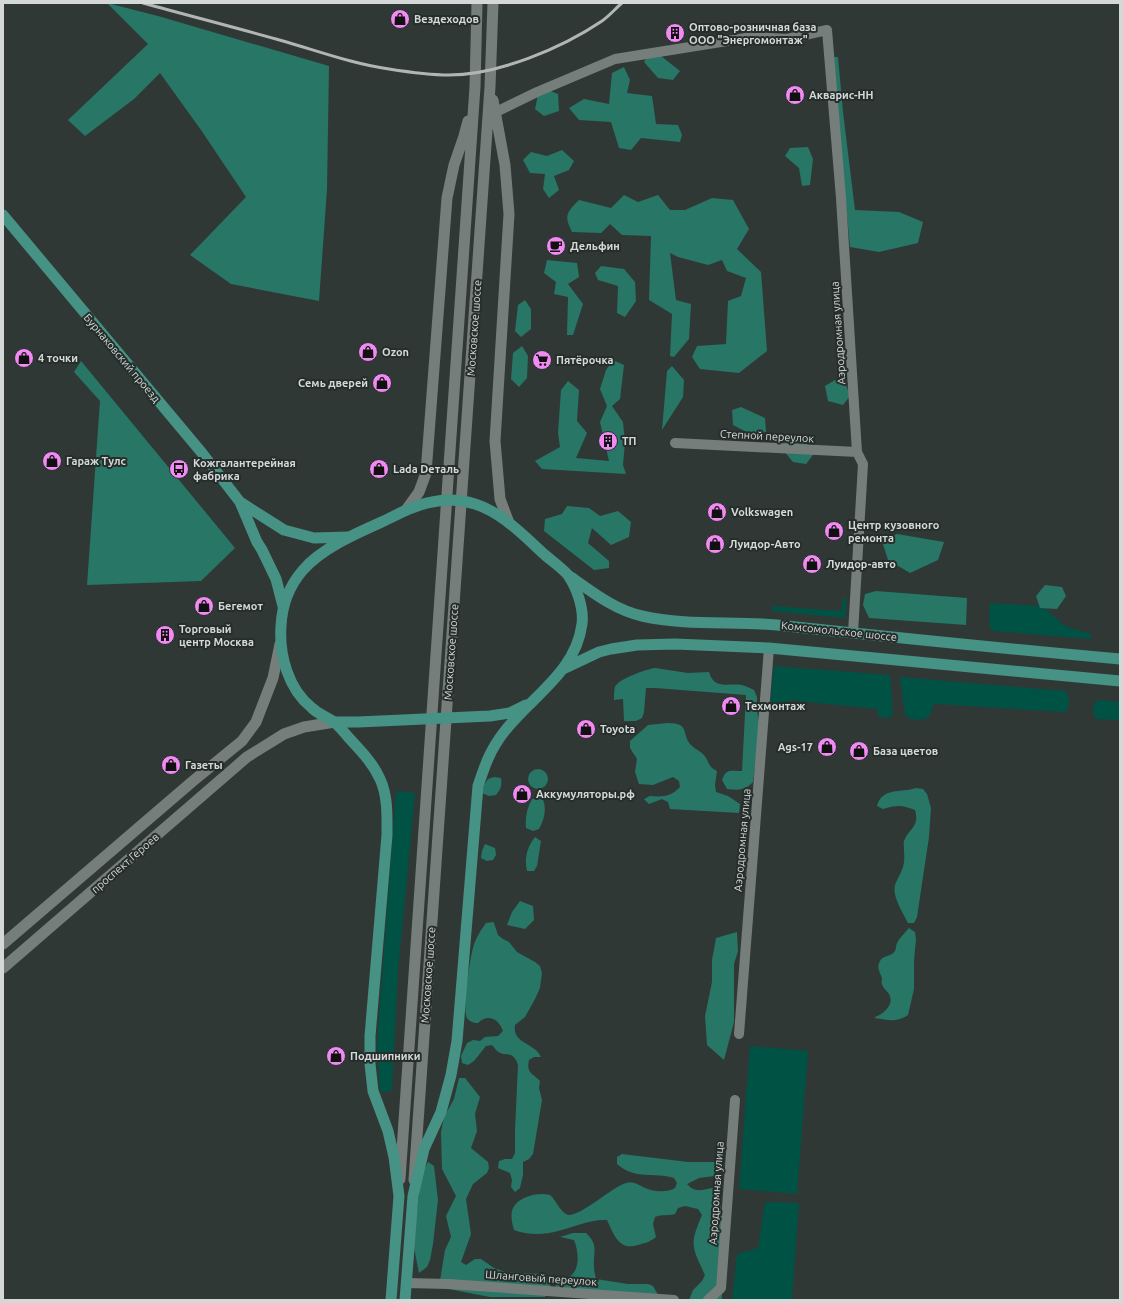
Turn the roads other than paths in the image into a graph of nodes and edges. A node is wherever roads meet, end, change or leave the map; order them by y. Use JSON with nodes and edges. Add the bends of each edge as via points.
{"nodes":[{"id":1,"x":478,"y":3,"type":"edge"},
{"id":2,"x":492,"y":3,"type":"edge"},
{"id":3,"x":475,"y":87,"type":"junction"},
{"id":4,"x":490,"y":87,"type":"junction"},
{"id":5,"x":496,"y":112,"type":"junction"},
{"id":6,"x":3,"y":216,"type":"edge"},
{"id":7,"x":676,"y":443,"type":"dead end"},
{"id":8,"x":857,"y":452,"type":"junction"},
{"id":9,"x":240,"y":502,"type":"junction"},
{"id":10,"x":406,"y":510,"type":"junction"},
{"id":11,"x":509,"y":523,"type":"junction"},
{"id":12,"x":350,"y":537,"type":"junction"},
{"id":13,"x":568,"y":575,"type":"junction"},
{"id":14,"x":284,"y":606,"type":"junction"},
{"id":15,"x":853,"y":633,"type":"junction"},
{"id":16,"x":280,"y":644,"type":"junction"},
{"id":17,"x":769,"y":648,"type":"junction"},
{"id":18,"x":1120,"y":659,"type":"edge"},
{"id":19,"x":563,"y":669,"type":"junction"},
{"id":20,"x":1120,"y":681,"type":"edge"},
{"id":21,"x":530,"y":703,"type":"junction"},
{"id":22,"x":335,"y":722,"type":"junction"},
{"id":23,"x":3,"y":944,"type":"edge"},
{"id":24,"x":3,"y":968,"type":"edge"},
{"id":25,"x":739,"y":1034,"type":"dead end"},
{"id":26,"x":734,"y":1100,"type":"dead end"},
{"id":27,"x":398,"y":1196,"type":"junction"},
{"id":28,"x":413,"y":1196,"type":"junction"},
{"id":29,"x":406,"y":1283,"type":"junction"},
{"id":30,"x":391,"y":1300,"type":"edge"},
{"id":31,"x":405,"y":1300,"type":"edge"},
{"id":32,"x":674,"y":1300,"type":"edge"},
{"id":33,"x":708,"y":1300,"type":"edge"}],
"edges":[{"from":1,"to":3,"type":"main road","name":"Московское шоссе"},
{"from":2,"to":4,"type":"main road","name":"Московское шоссе"},
{"from":3,"to":10,"type":"main road","via":[[447,198],[426,474],[419,492]]},
{"from":3,"to":27,"type":"main road","name":"Московское шоссе"},
{"from":4,"to":5,"type":"main road"},
{"from":4,"to":28,"type":"main road","name":"Московское шоссе"},
{"from":5,"to":8,"type":"street","name":"Аэродромная улица","via":[[614,59],[752,37],[787,39],[828,30]]},
{"from":5,"to":11,"type":"main road","via":[[505,165],[509,214],[495,459],[500,499]]},
{"from":6,"to":9,"type":"main road","name":"Бурнаковский проезд","via":[[202,453]]},
{"from":7,"to":8,"type":"street","name":"Степной переулок"},
{"from":8,"to":15,"type":"street","name":"Аэродромная улица","via":[[863,464]]},
{"from":9,"to":12,"type":"main road","via":[[284,530],[314,538]]},
{"from":9,"to":14,"type":"main road","via":[[276,579]]},
{"from":10,"to":11,"type":"main road","name":"Комсомольское шоссе","via":[[434,501],[454,500],[493,511]]},
{"from":10,"to":12,"type":"main road","name":"Комсомольское шоссе"},
{"from":11,"to":13,"type":"main road","name":"Комсомольское шоссе"},
{"from":12,"to":14,"type":"main road","name":"Комсомольское шоссе","via":[[316,558],[303,570],[292,585]]},
{"from":13,"to":15,"type":"main road","name":"Комсомольское шоссе","via":[[603,599],[641,616],[678,622],[764,624]]},
{"from":13,"to":19,"type":"main road","via":[[580,599],[582,624],[576,647]]},
{"from":14,"to":16,"type":"main road"},
{"from":15,"to":18,"type":"main road","name":"Комсомольское шоссе"},
{"from":16,"to":22,"type":"main road","via":[[287,675],[298,694],[312,708]]},
{"from":16,"to":23,"type":"main road","name":"проспект Героев","via":[[273,678],[256,722],[242,741]]},
{"from":17,"to":19,"type":"main road","via":[[637,645],[599,652]]},
{"from":17,"to":20,"type":"main road"},
{"from":17,"to":25,"type":"street","name":"Аэродромная улица"},
{"from":19,"to":21,"type":"main road"},
{"from":21,"to":22,"type":"main road","via":[[510,712],[490,716]]},
{"from":21,"to":28,"type":"main road","via":[[504,731],[488,756],[478,786],[457,1041],[441,1112],[424,1149]]},
{"from":22,"to":24,"type":"main road","name":"проспект Героев","via":[[304,727],[284,734],[247,757]]},
{"from":22,"to":27,"type":"main road","via":[[370,761],[381,781],[387,806],[370,1064],[373,1091],[388,1131],[394,1157]]},
{"from":26,"to":33,"type":"street","name":"Аэродромная улица","via":[[721,1288]]},
{"from":27,"to":30,"type":"main road","name":"Московское шоссе"},
{"from":28,"to":29,"type":"main road","name":"Московское шоссе"},
{"from":29,"to":31,"type":"main road","name":"Московское шоссе"},
{"from":29,"to":32,"type":"street","name":"Шланговый переулок"}]}
